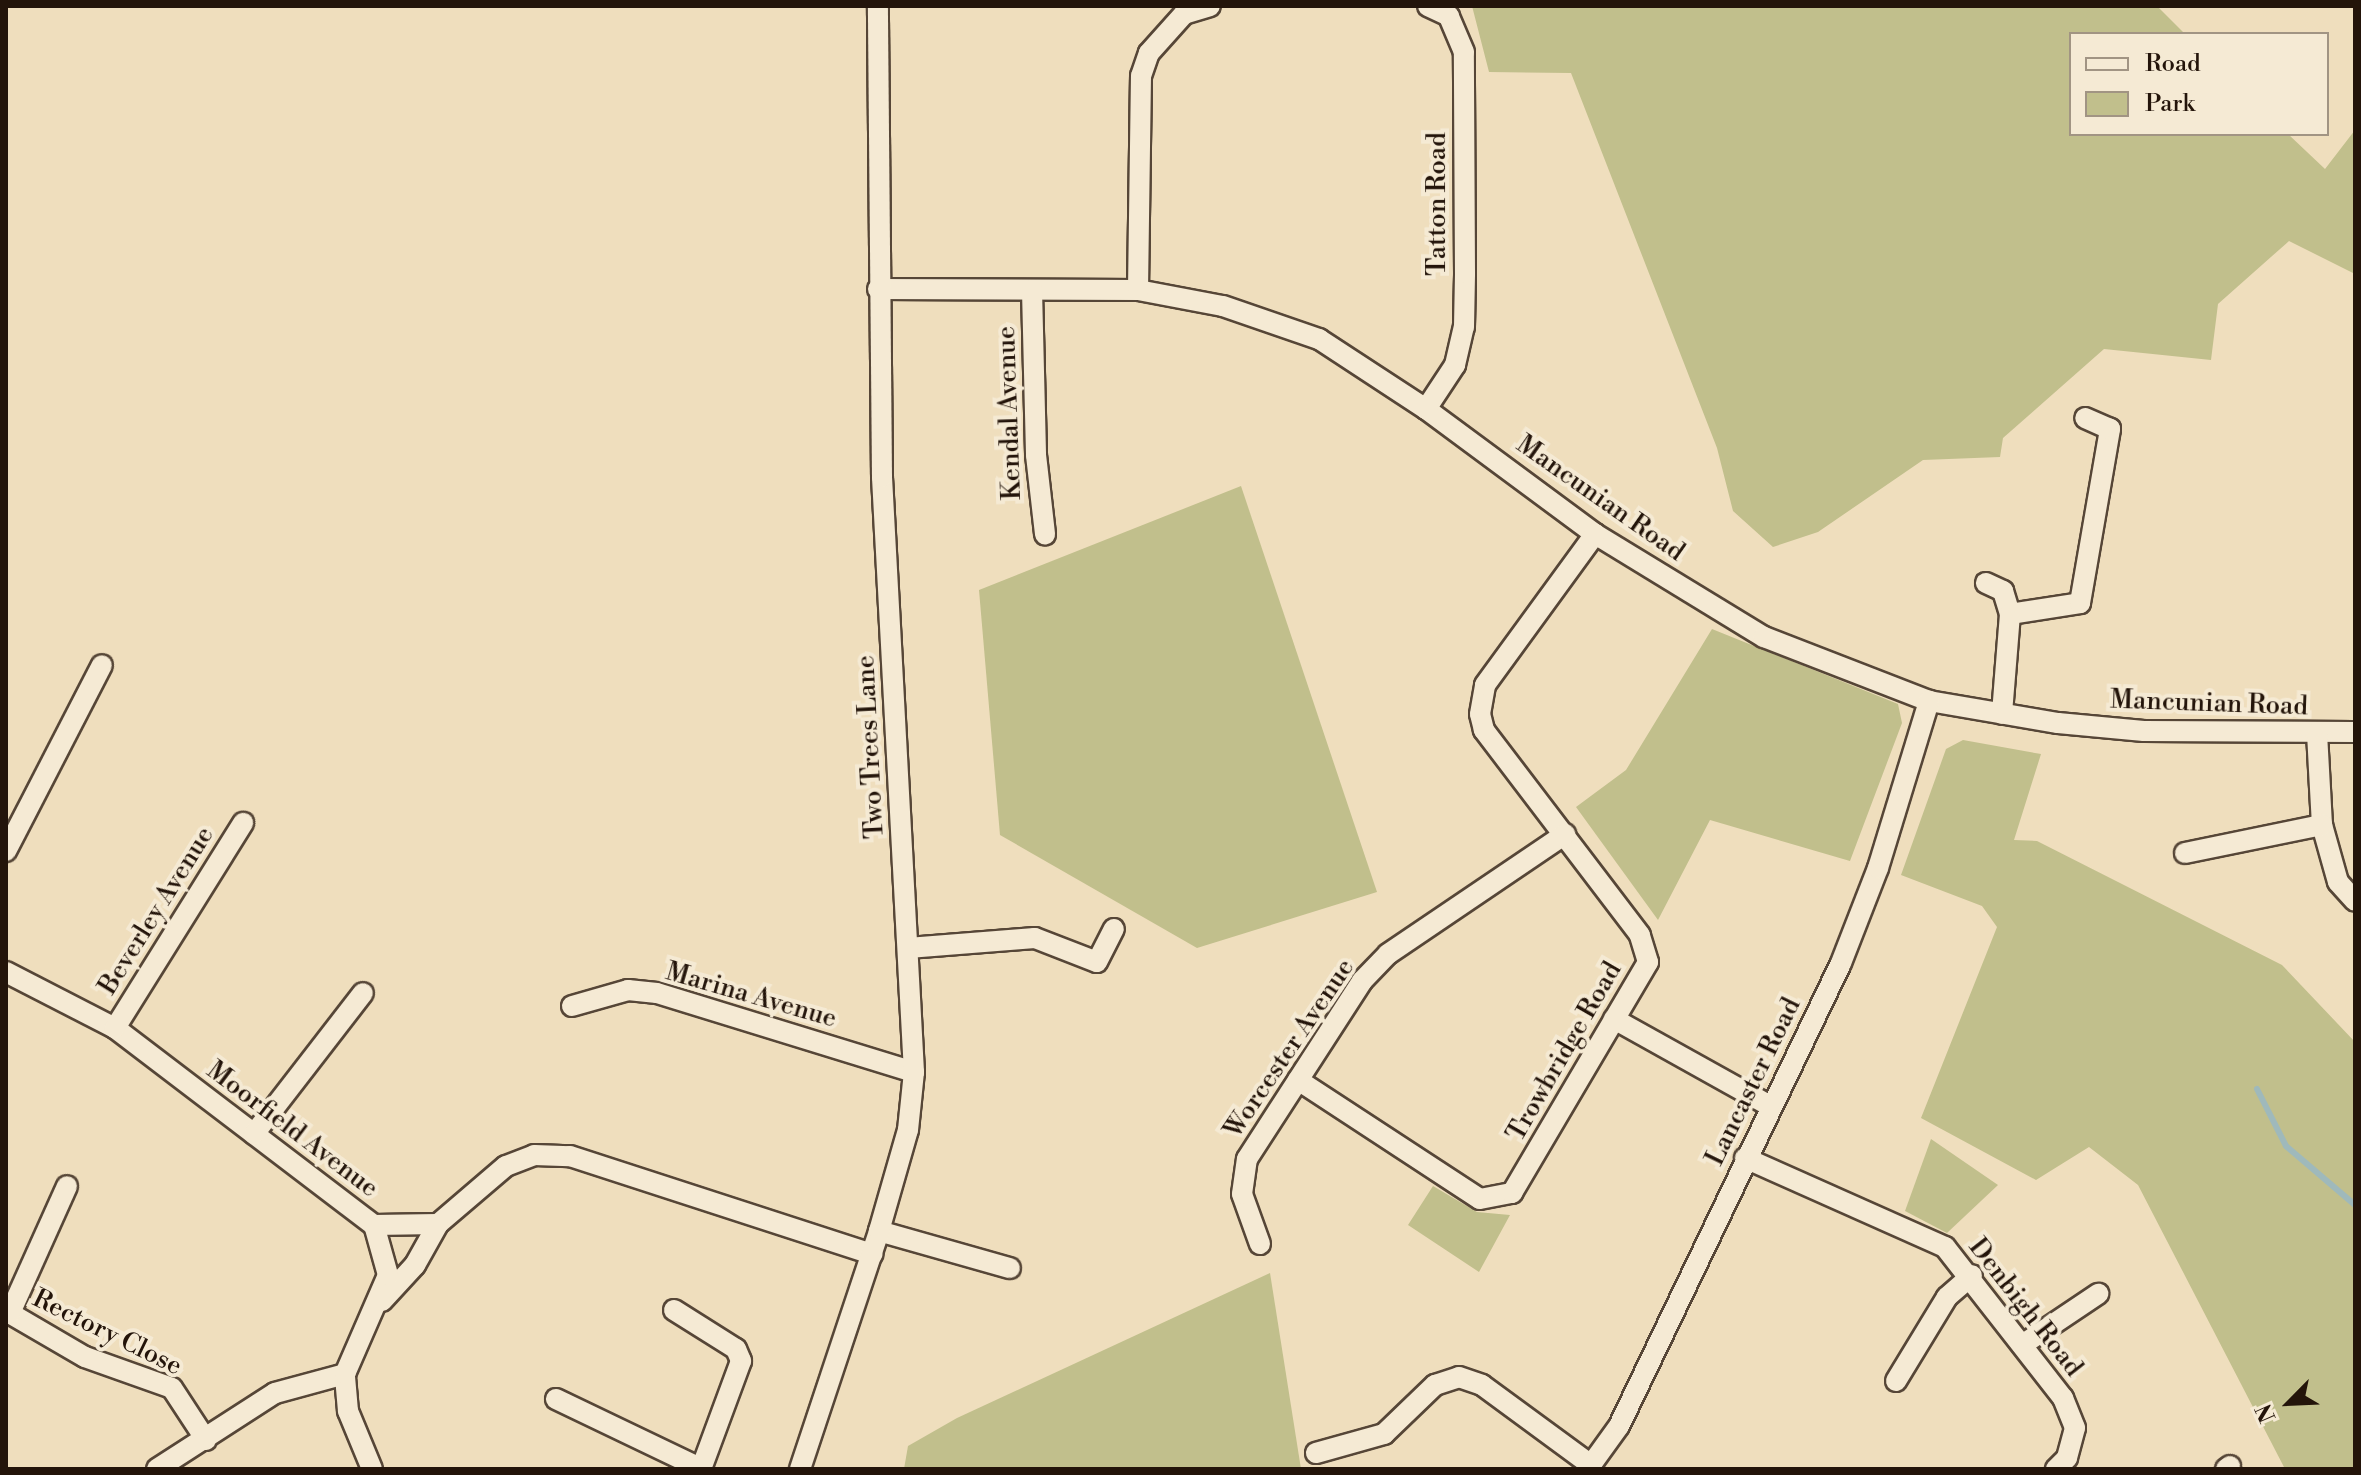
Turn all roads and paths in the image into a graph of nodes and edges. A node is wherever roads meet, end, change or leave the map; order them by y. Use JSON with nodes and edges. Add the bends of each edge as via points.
{"nodes":[{"id":1,"x":878,"y":6,"type":"edge"},
{"id":2,"x":1210,"y":6,"type":"edge"},
{"id":3,"x":1428,"y":6,"type":"edge"},
{"id":4,"x":878,"y":289,"type":"junction"},
{"id":5,"x":1032,"y":290,"type":"junction"},
{"id":6,"x":1138,"y":290,"type":"junction"},
{"id":7,"x":1426,"y":409,"type":"junction"},
{"id":8,"x":2085,"y":418,"type":"dead end"},
{"id":9,"x":1045,"y":534,"type":"dead end"},
{"id":10,"x":1595,"y":534,"type":"junction"},
{"id":11,"x":1986,"y":583,"type":"dead end"},
{"id":12,"x":2010,"y":614,"type":"junction"},
{"id":13,"x":102,"y":665,"type":"dead end"},
{"id":14,"x":1929,"y":701,"type":"junction"},
{"id":15,"x":2002,"y":714,"type":"junction"},
{"id":16,"x":2355,"y":732,"type":"edge"},
{"id":17,"x":2317,"y":733,"type":"junction"},
{"id":18,"x":243,"y":823,"type":"dead end"},
{"id":19,"x":2322,"y":825,"type":"junction"},
{"id":20,"x":1565,"y":834,"type":"junction"},
{"id":21,"x":6,"y":851,"type":"edge"},
{"id":22,"x":2185,"y":853,"type":"dead end"},
{"id":23,"x":2355,"y":901,"type":"edge"},
{"id":24,"x":1114,"y":929,"type":"dead end"},
{"id":25,"x":908,"y":948,"type":"junction"},
{"id":26,"x":6,"y":972,"type":"edge"},
{"id":27,"x":363,"y":993,"type":"dead end"},
{"id":28,"x":572,"y":1006,"type":"dead end"},
{"id":29,"x":1614,"y":1019,"type":"junction"},
{"id":30,"x":115,"y":1028,"type":"junction"},
{"id":31,"x":914,"y":1072,"type":"junction"},
{"id":32,"x":1298,"y":1080,"type":"junction"},
{"id":33,"x":1770,"y":1106,"type":"junction"},
{"id":34,"x":254,"y":1134,"type":"junction"},
{"id":35,"x":1745,"y":1158,"type":"junction"},
{"id":36,"x":67,"y":1186,"type":"dead end"},
{"id":37,"x":438,"y":1224,"type":"junction"},
{"id":38,"x":374,"y":1225,"type":"junction"},
{"id":39,"x":879,"y":1231,"type":"junction"},
{"id":40,"x":1260,"y":1244,"type":"dead end"},
{"id":41,"x":872,"y":1254,"type":"junction"},
{"id":42,"x":1010,"y":1268,"type":"dead end"},
{"id":43,"x":1972,"y":1275,"type":"junction"},
{"id":44,"x":2098,"y":1294,"type":"dead end"},
{"id":45,"x":378,"y":1306,"type":"junction"},
{"id":46,"x":674,"y":1310,"type":"dead end"},
{"id":47,"x":8,"y":1312,"type":"edge"},
{"id":48,"x":2022,"y":1345,"type":"junction"},
{"id":49,"x":345,"y":1374,"type":"junction"},
{"id":50,"x":1896,"y":1381,"type":"dead end"},
{"id":51,"x":556,"y":1399,"type":"dead end"},
{"id":52,"x":206,"y":1440,"type":"junction"},
{"id":53,"x":1316,"y":1453,"type":"dead end"},
{"id":54,"x":1590,"y":1467,"type":"edge"},
{"id":55,"x":157,"y":1469,"type":"edge"},
{"id":56,"x":372,"y":1469,"type":"edge"},
{"id":57,"x":701,"y":1469,"type":"edge"},
{"id":58,"x":800,"y":1469,"type":"edge"},
{"id":59,"x":2056,"y":1469,"type":"edge"}],
"edges":[{"from":1,"to":4,"type":"street","name":"Two Trees Lane"},
{"from":2,"to":6,"type":"street","via":[[1184,14],[1149,53],[1141,76]]},
{"from":3,"to":7,"type":"street","name":"Tatton Road","via":[[1449,16],[1464,52],[1465,273],[1464,327],[1455,365]]},
{"from":4,"to":5,"type":"street","name":"Mancunian Road"},
{"from":4,"to":25,"type":"street","name":"Two Trees Lane","via":[[882,477]]},
{"from":5,"to":6,"type":"street","name":"Mancunian Road"},
{"from":5,"to":9,"type":"street","name":"Kendal Avenue","via":[[1036,455]]},
{"from":6,"to":7,"type":"street","name":"Mancunian Road","via":[[1223,306],[1319,339]]},
{"from":7,"to":10,"type":"street","name":"Mancunian Road"},
{"from":8,"to":12,"type":"street","via":[[2110,429],[2080,603]]},
{"from":10,"to":14,"type":"street","name":"Mancunian Road","via":[[1764,637]]},
{"from":10,"to":20,"type":"street","name":"Trowbridge Road","via":[[1481,694],[1484,730]]},
{"from":11,"to":12,"type":"street","via":[[2003,591]]},
{"from":12,"to":15,"type":"street"},
{"from":13,"to":21,"type":"street"},
{"from":14,"to":15,"type":"street","name":"Mancunian Road"},
{"from":14,"to":33,"type":"street","name":"Lancaster Road","via":[[1878,868],[1841,963]]},
{"from":15,"to":17,"type":"street","name":"Mancunian Road","via":[[2144,731]]},
{"from":16,"to":17,"type":"street","name":"Mancunian Road"},
{"from":17,"to":19,"type":"street"},
{"from":18,"to":30,"type":"street","name":"Beverley Avenue"},
{"from":19,"to":22,"type":"street"},
{"from":19,"to":23,"type":"street","via":[[2338,882]]},
{"from":20,"to":29,"type":"street","name":"Trowbridge Road","via":[[1640,935],[1648,962]]},
{"from":20,"to":32,"type":"street","name":"Worcester Avenue","via":[[1388,954],[1362,981]]},
{"from":24,"to":25,"type":"street","via":[[1097,962],[1035,938]]},
{"from":25,"to":31,"type":"street","name":"Two Trees Lane"},
{"from":26,"to":30,"type":"street","name":"Moorfield Avenue"},
{"from":27,"to":34,"type":"street"},
{"from":28,"to":31,"type":"street","name":"Marina Avenue","via":[[628,990],[657,993]]},
{"from":29,"to":32,"type":"street","name":"Trowbridge Road","via":[[1512,1193],[1480,1199]]},
{"from":29,"to":33,"type":"street"},
{"from":30,"to":34,"type":"street","name":"Moorfield Avenue"},
{"from":31,"to":39,"type":"street","name":"Two Trees Lane","via":[[908,1130]]},
{"from":32,"to":40,"type":"street","name":"Worcester Avenue","via":[[1247,1159],[1242,1194]]},
{"from":33,"to":35,"type":"street","name":"Lancaster Road"},
{"from":34,"to":38,"type":"street","name":"Moorfield Avenue"},
{"from":35,"to":43,"type":"street","name":"Denbigh Road","via":[[1945,1247]]},
{"from":35,"to":54,"type":"street","name":"Lancaster Road","via":[[1619,1426]]},
{"from":36,"to":47,"type":"street","name":"Rectory Close"},
{"from":37,"to":38,"type":"street","name":"Moorfield Avenue"},
{"from":37,"to":41,"type":"street","via":[[506,1166],[534,1155],[570,1156]]},
{"from":37,"to":45,"type":"street","via":[[415,1265]]},
{"from":38,"to":45,"type":"street","via":[[388,1275]]},
{"from":39,"to":41,"type":"street","name":"Two Trees Lane"},
{"from":39,"to":42,"type":"street"},
{"from":41,"to":58,"type":"street","name":"Two Trees Lane"},
{"from":43,"to":48,"type":"street","name":"Denbigh Road"},
{"from":43,"to":50,"type":"street","via":[[1947,1297]]},
{"from":44,"to":48,"type":"street"},
{"from":45,"to":49,"type":"street"},
{"from":46,"to":57,"type":"street","via":[[736,1349],[741,1361]]},
{"from":47,"to":52,"type":"street","name":"Rectory Close","via":[[85,1357],[172,1388]]},
{"from":48,"to":59,"type":"street","name":"Denbigh Road","via":[[2063,1398],[2075,1428],[2067,1458]]},
{"from":49,"to":52,"type":"street","via":[[275,1393]]},
{"from":49,"to":56,"type":"street","via":[[348,1411]]},
{"from":51,"to":57,"type":"street"},
{"from":52,"to":55,"type":"street"},
{"from":53,"to":54,"type":"street","via":[[1384,1434],[1435,1385],[1459,1377],[1482,1385]]}]}
